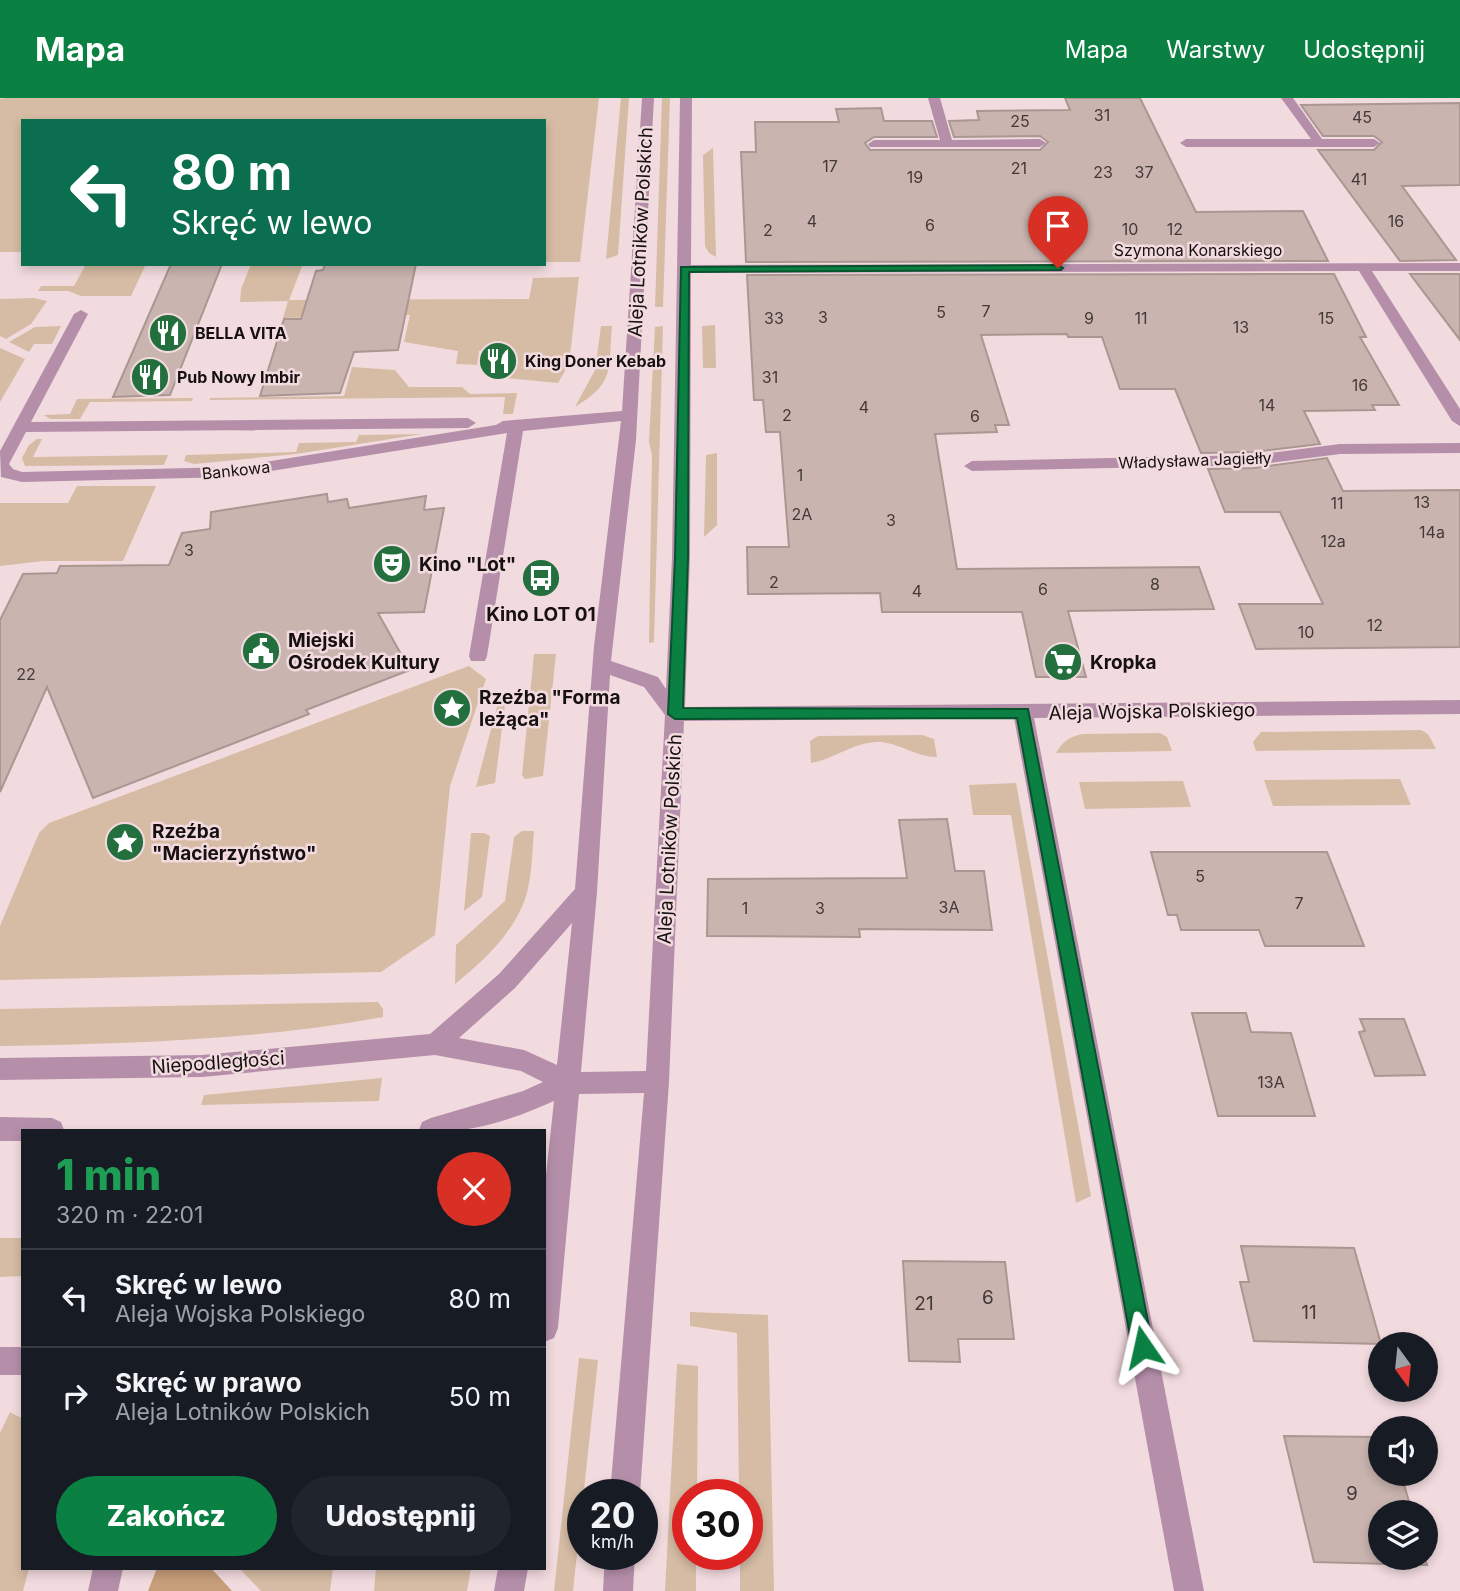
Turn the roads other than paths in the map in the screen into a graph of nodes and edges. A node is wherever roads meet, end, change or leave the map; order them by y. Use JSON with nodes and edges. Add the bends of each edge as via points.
{"nodes":[{"id":1,"x":648,"y":98,"type":"edge"},
{"id":2,"x":686,"y":98,"type":"edge"},
{"id":3,"x":934,"y":98,"type":"edge"},
{"id":4,"x":1287,"y":98,"type":"edge"},
{"id":5,"x":1040,"y":143,"type":"dead end"},
{"id":6,"x":1186,"y":143,"type":"dead end"},
{"id":7,"x":1319,"y":143,"type":"junction"},
{"id":8,"x":1374,"y":143,"type":"dead end"},
{"id":9,"x":874,"y":144,"type":"dead end"},
{"id":10,"x":947,"y":144,"type":"junction"},
{"id":11,"x":1363,"y":267,"type":"junction"},
{"id":12,"x":1460,"y":267,"type":"edge"},
{"id":13,"x":684,"y":269,"type":"junction"},
{"id":14,"x":81,"y":313,"type":"dead end"},
{"id":15,"x":630,"y":415,"type":"junction"},
{"id":16,"x":1460,"y":421,"type":"edge"},
{"id":17,"x":22,"y":427,"type":"junction"},
{"id":18,"x":516,"y":427,"type":"junction"},
{"id":19,"x":1460,"y":448,"type":"edge"},
{"id":20,"x":972,"y":466,"type":"dead end"},
{"id":21,"x":478,"y":656,"type":"dead end"},
{"id":22,"x":602,"y":666,"type":"junction"},
{"id":23,"x":1460,"y":707,"type":"edge"},
{"id":24,"x":1023,"y":713,"type":"junction"},
{"id":25,"x":675,"y":714,"type":"junction"},
{"id":26,"x":586,"y":892,"type":"junction"},
{"id":27,"x":435,"y":1044,"type":"junction"},
{"id":28,"x":0,"y":1069,"type":"edge"},
{"id":29,"x":657,"y":1082,"type":"junction"},
{"id":30,"x":569,"y":1083,"type":"junction"},
{"id":31,"x":0,"y":1129,"type":"edge"},
{"id":32,"x":21,"y":1129,"type":"edge"},
{"id":33,"x":434,"y":1129,"type":"edge"},
{"id":34,"x":546,"y":1292,"type":"edge"},
{"id":35,"x":0,"y":1361,"type":"edge"},
{"id":36,"x":21,"y":1361,"type":"edge"},
{"id":37,"x":626,"y":1479,"type":"edge"},
{"id":38,"x":108,"y":1570,"type":"edge"},
{"id":39,"x":513,"y":1570,"type":"edge"},
{"id":40,"x":619,"y":1570,"type":"edge"},
{"id":41,"x":103,"y":1591,"type":"edge"},
{"id":42,"x":509,"y":1591,"type":"edge"},
{"id":43,"x":618,"y":1591,"type":"edge"},
{"id":44,"x":1189,"y":1591,"type":"edge"}],
"edges":[{"from":1,"to":15,"type":"street","name":"Aleja Lotników Polskich"},
{"from":2,"to":13,"type":"street","name":"Aleja Lotników Polskich"},
{"from":3,"to":10,"type":"street"},
{"from":4,"to":7,"type":"street"},
{"from":5,"to":10,"type":"street"},
{"from":6,"to":7,"type":"street"},
{"from":7,"to":8,"type":"street"},
{"from":9,"to":10,"type":"street"},
{"from":11,"to":12,"type":"street","name":"Szymona Konarskiego"},
{"from":11,"to":13,"type":"street","name":"Szymona Konarskiego"},
{"from":11,"to":16,"type":"street"},
{"from":13,"to":25,"type":"street","name":"Aleja Lotników Polskich"},
{"from":14,"to":17,"type":"street","name":"Bankowa"},
{"from":15,"to":18,"type":"street","name":"Bankowa"},
{"from":15,"to":22,"type":"street","name":"Aleja Lotników Polskich"},
{"from":17,"to":18,"type":"street","name":"Bankowa","via":[[478,423]]},
{"from":17,"to":18,"type":"street","name":"Bankowa","via":[[1,464],[7,473],[22,477],[233,472]]},
{"from":18,"to":21,"type":"street"},
{"from":19,"to":20,"type":"street","name":"Władysława Jagiełły","via":[[1340,449],[1254,460]]},
{"from":22,"to":25,"type":"street","via":[[651,682]]},
{"from":22,"to":26,"type":"street","name":"Aleja Lotników Polskich"},
{"from":23,"to":24,"type":"street","name":"Aleja Wojska Polskiego"},
{"from":24,"to":25,"type":"street","name":"Aleja Wojska Polskiego"},
{"from":24,"to":44,"type":"street"},
{"from":25,"to":29,"type":"street","name":"Aleja Lotników Polskich"},
{"from":26,"to":27,"type":"street","via":[[507,981]]},
{"from":26,"to":30,"type":"street","name":"Aleja Lotników Polskich"},
{"from":27,"to":28,"type":"street","name":"Niepodległości","via":[[202,1066]]},
{"from":27,"to":30,"type":"street","name":"Niepodległości","via":[[524,1061]]},
{"from":29,"to":30,"type":"street","name":"Niepodległości"},
{"from":29,"to":37,"type":"street","name":"Aleja Lotników Polskich"},
{"from":30,"to":33,"type":"street","name":"Niepodległości","via":[[525,1102]]},
{"from":30,"to":34,"type":"street","name":"Aleja Lotników Polskich"},
{"from":31,"to":32,"type":"street"},
{"from":35,"to":36,"type":"street"},
{"from":38,"to":41,"type":"street"},
{"from":39,"to":42,"type":"street"},
{"from":40,"to":43,"type":"street"}]}
